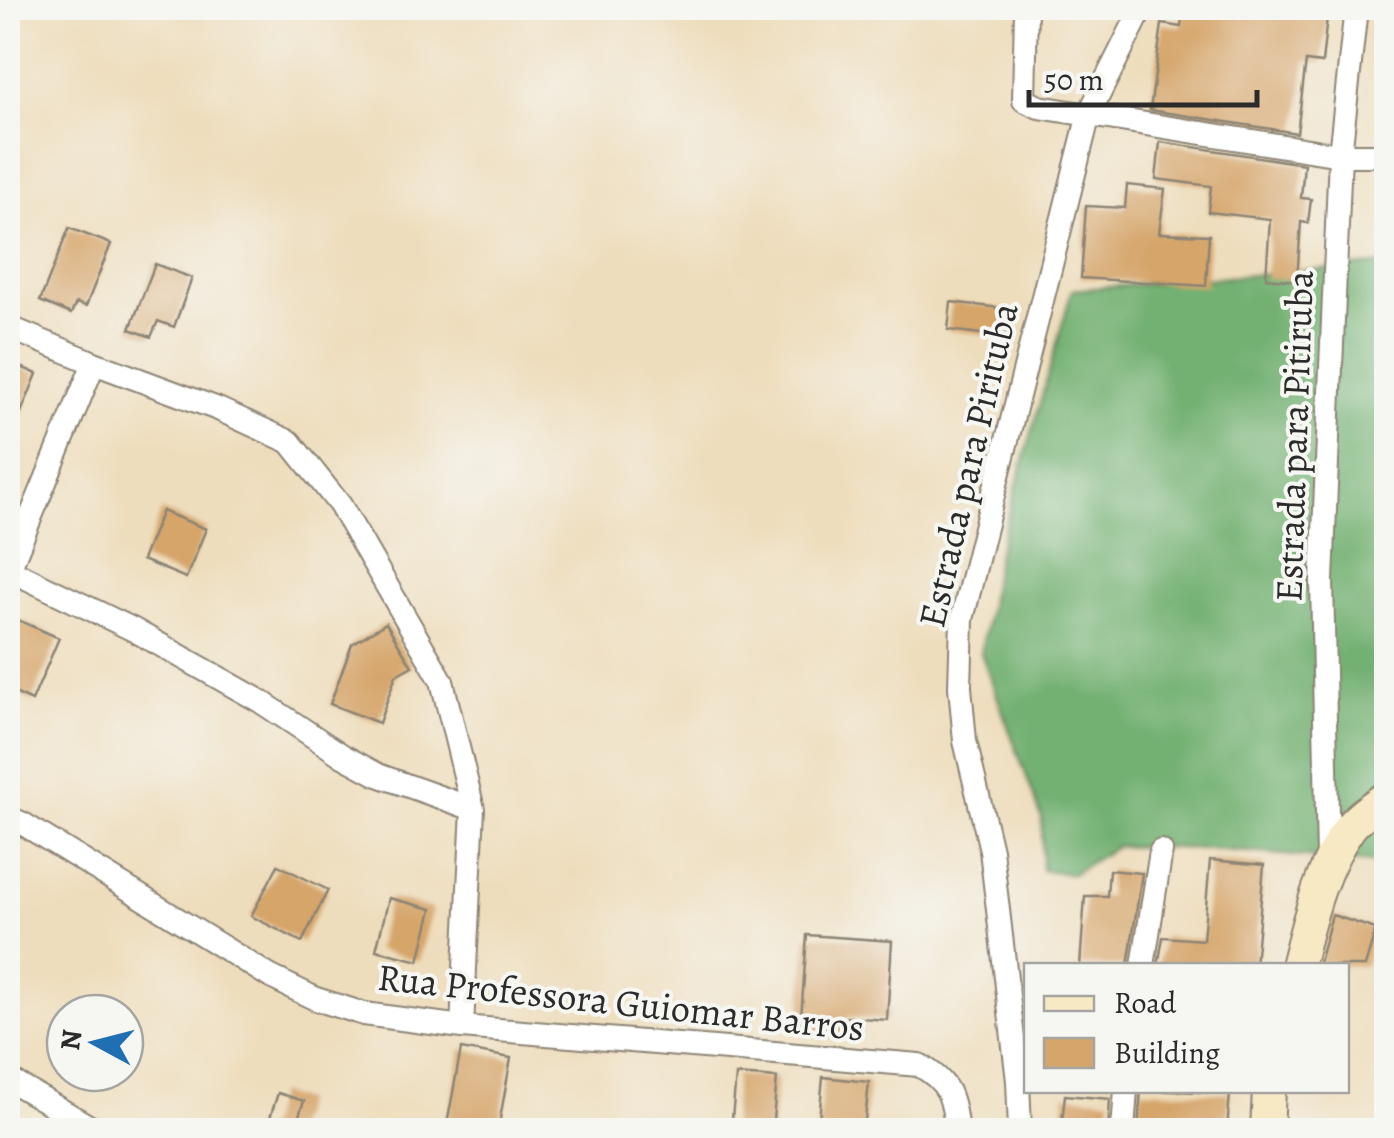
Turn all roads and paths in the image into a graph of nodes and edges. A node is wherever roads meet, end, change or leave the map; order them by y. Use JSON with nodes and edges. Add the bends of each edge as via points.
{"nodes":[{"id":1,"x":1026,"y":8,"type":"edge"},
{"id":2,"x":1142,"y":8,"type":"edge"},
{"id":3,"x":1356,"y":8,"type":"edge"},
{"id":4,"x":1089,"y":114,"type":"junction"},
{"id":5,"x":1340,"y":155,"type":"junction"},
{"id":6,"x":1386,"y":155,"type":"edge"},
{"id":7,"x":8,"y":327,"type":"edge"},
{"id":8,"x":94,"y":363,"type":"junction"},
{"id":9,"x":8,"y":570,"type":"edge"},
{"id":10,"x":1386,"y":798,"type":"edge"},
{"id":11,"x":474,"y":808,"type":"junction"},
{"id":12,"x":8,"y":817,"type":"edge"},
{"id":13,"x":1162,"y":851,"type":"dead end"},
{"id":14,"x":1328,"y":868,"type":"junction"},
{"id":15,"x":1143,"y":963,"type":"edge"},
{"id":16,"x":1298,"y":963,"type":"edge"},
{"id":17,"x":462,"y":1027,"type":"junction"},
{"id":18,"x":8,"y":1079,"type":"edge"},
{"id":19,"x":1022,"y":1082,"type":"edge"},
{"id":20,"x":1126,"y":1093,"type":"edge"},
{"id":21,"x":1269,"y":1093,"type":"edge"},
{"id":22,"x":96,"y":1130,"type":"edge"},
{"id":23,"x":957,"y":1130,"type":"edge"},
{"id":24,"x":1020,"y":1130,"type":"edge"},
{"id":25,"x":1123,"y":1130,"type":"edge"},
{"id":26,"x":1267,"y":1130,"type":"edge"}],
"edges":[{"from":1,"to":4,"type":"street","via":[[1024,100]]},
{"from":2,"to":4,"type":"street","name":"Estrada para Pirituba"},
{"from":3,"to":5,"type":"street","name":"Estrada para Pitiruba"},
{"from":4,"to":5,"type":"street"},
{"from":4,"to":19,"type":"street","name":"Estrada para Pirituba","via":[[962,619],[965,742],[991,850]]},
{"from":5,"to":6,"type":"street"},
{"from":5,"to":14,"type":"street","name":"Estrada para Pitiruba","via":[[1322,580]]},
{"from":7,"to":8,"type":"street"},
{"from":8,"to":9,"type":"street"},
{"from":8,"to":11,"type":"street","via":[[290,442],[340,505],[442,681]]},
{"from":9,"to":11,"type":"street","via":[[134,630],[378,775]]},
{"from":10,"to":14,"type":"main road","via":[[1352,825]]},
{"from":11,"to":17,"type":"street"},
{"from":12,"to":17,"type":"street","name":"Rua Professora Guiomar Barros","via":[[316,999],[364,1014]]},
{"from":13,"to":15,"type":"street"},
{"from":14,"to":16,"type":"main road"},
{"from":17,"to":23,"type":"street","name":"Rua Professora Guiomar Barros","via":[[919,1065],[938,1075],[952,1097]]},
{"from":18,"to":22,"type":"street"},
{"from":19,"to":24,"type":"street","name":"Estrada para Pirituba"},
{"from":20,"to":25,"type":"street"},
{"from":21,"to":26,"type":"main road"}]}
